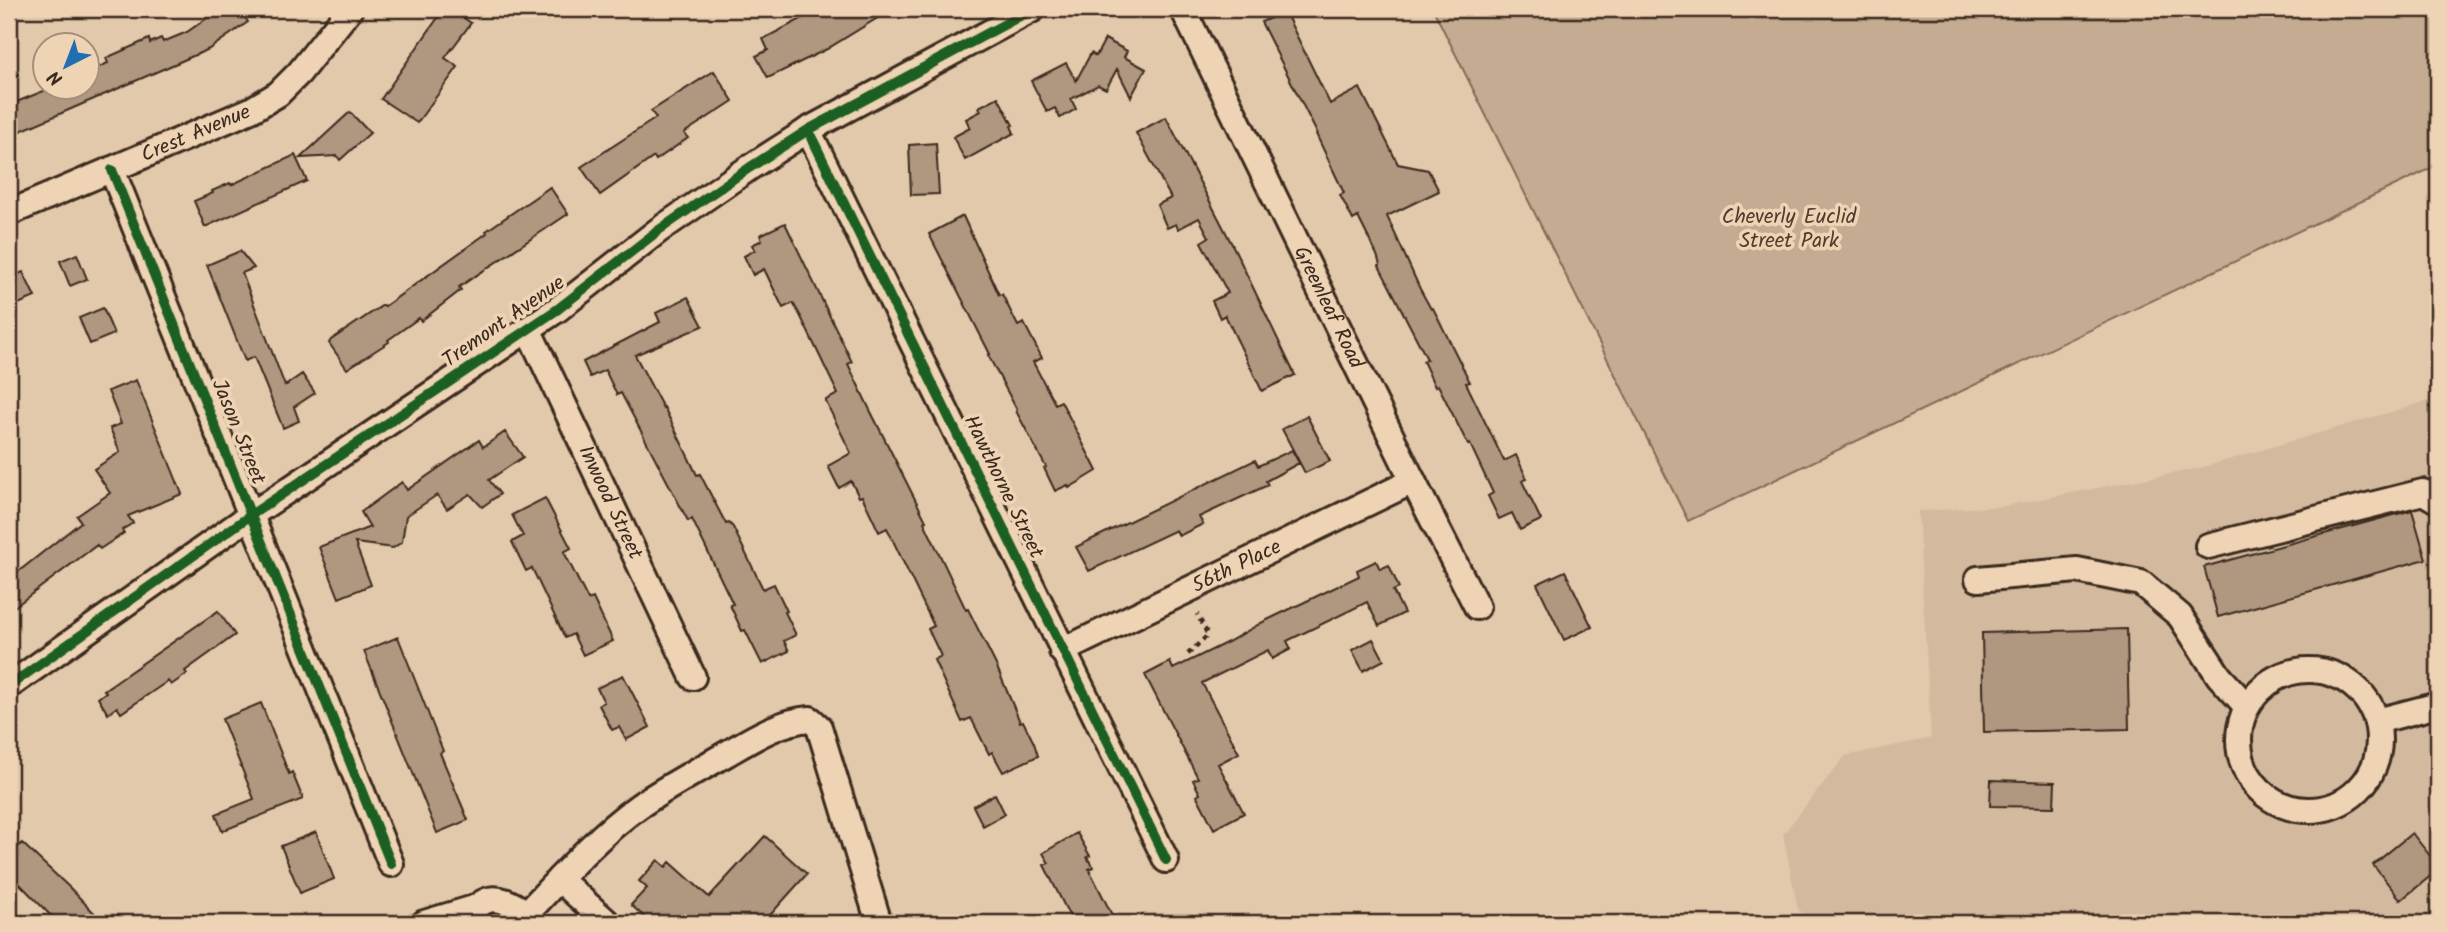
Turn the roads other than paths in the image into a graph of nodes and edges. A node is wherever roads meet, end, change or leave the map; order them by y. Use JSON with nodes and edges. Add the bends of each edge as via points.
{"nodes":[{"id":1,"x":350,"y":9,"type":"edge"},
{"id":2,"x":1033,"y":9,"type":"edge"},
{"id":3,"x":1183,"y":9,"type":"edge"},
{"id":4,"x":808,"y":130,"type":"junction"},
{"id":5,"x":112,"y":170,"type":"junction"},
{"id":6,"x":9,"y":213,"type":"edge"},
{"id":7,"x":528,"y":329,"type":"junction"},
{"id":8,"x":1413,"y":481,"type":"junction"},
{"id":9,"x":2438,"y":502,"type":"edge"},
{"id":10,"x":251,"y":515,"type":"junction"},
{"id":11,"x":2208,"y":546,"type":"dead end"},
{"id":12,"x":1978,"y":579,"type":"dead end"},
{"id":13,"x":1476,"y":607,"type":"dead end"},
{"id":14,"x":1062,"y":652,"type":"junction"},
{"id":15,"x":693,"y":677,"type":"dead end"},
{"id":16,"x":9,"y":686,"type":"edge"},
{"id":17,"x":2438,"y":705,"type":"edge"},
{"id":18,"x":2247,"y":707,"type":"junction"},
{"id":19,"x":2377,"y":721,"type":"junction"},
{"id":20,"x":1166,"y":860,"type":"dead end"},
{"id":21,"x":391,"y":864,"type":"dead end"},
{"id":22,"x":559,"y":879,"type":"junction"},
{"id":23,"x":467,"y":916,"type":"edge"},
{"id":24,"x":532,"y":918,"type":"edge"},
{"id":25,"x":424,"y":923,"type":"edge"},
{"id":26,"x":608,"y":923,"type":"edge"},
{"id":27,"x":879,"y":923,"type":"edge"}],
"edges":[{"from":1,"to":5,"type":"street","name":"Crest Avenue","via":[[278,94]]},
{"from":2,"to":4,"type":"street","name":"Tremont Avenue"},
{"from":3,"to":8,"type":"street","name":"Greenleaf Road"},
{"from":4,"to":7,"type":"street","name":"Tremont Avenue","via":[[659,230]]},
{"from":4,"to":14,"type":"street","name":"Hawthorne Street"},
{"from":5,"to":6,"type":"street","name":"Crest Avenue"},
{"from":5,"to":10,"type":"street","name":"Jason Street"},
{"from":7,"to":10,"type":"street","name":"Tremont Avenue"},
{"from":7,"to":15,"type":"street","name":"Inwood Street"},
{"from":8,"to":13,"type":"street","name":"Greenleaf Road"},
{"from":8,"to":14,"type":"street","name":"56th Place"},
{"from":9,"to":11,"type":"street","via":[[2423,492]]},
{"from":10,"to":16,"type":"street","name":"Tremont Avenue"},
{"from":10,"to":21,"type":"street","name":"Jason Street"},
{"from":12,"to":18,"type":"street","via":[[2077,570],[2141,583],[2180,616],[2219,676]]},
{"from":14,"to":20,"type":"street","name":"Hawthorne Street"},
{"from":17,"to":19,"type":"street"},
{"from":18,"to":19,"type":"street","via":[[2259,690],[2276,678],[2316,670],[2337,675],[2354,686]]},
{"from":18,"to":19,"type":"street","via":[[2240,727],[2245,768],[2272,799],[2291,807],[2333,806],[2351,796],[2366,781],[2375,762]]},
{"from":22,"to":24,"type":"street"},
{"from":22,"to":26,"type":"street"},
{"from":22,"to":27,"type":"street","via":[[638,808],[669,788],[776,727],[810,719],[819,727]]},
{"from":23,"to":24,"type":"street","via":[[489,899],[506,900]]},
{"from":23,"to":25,"type":"street"}]}
